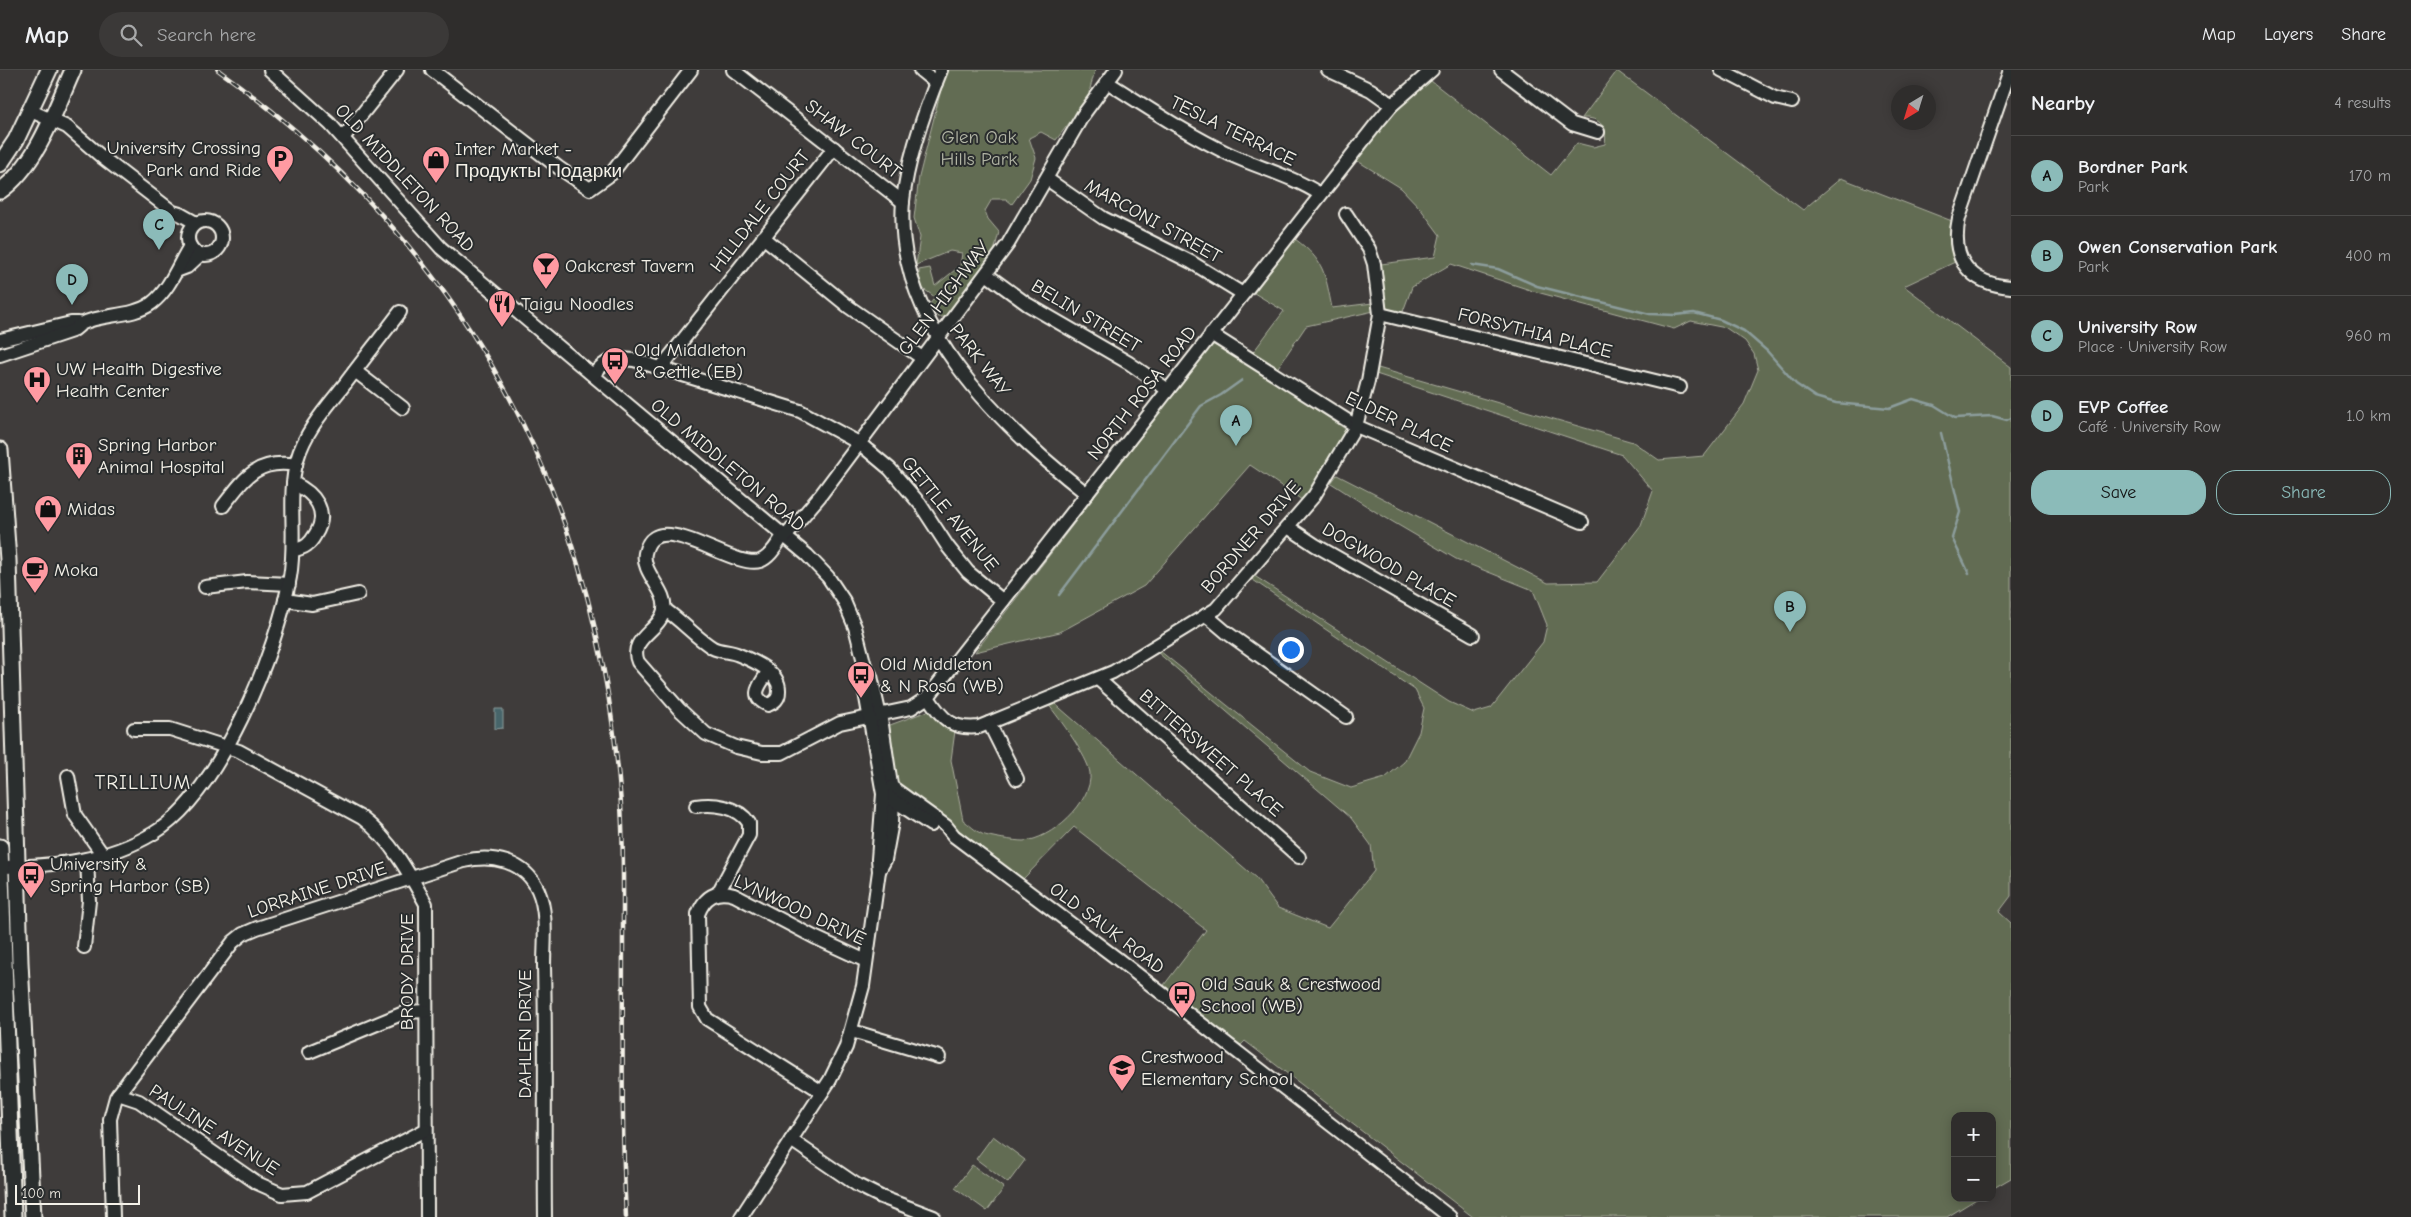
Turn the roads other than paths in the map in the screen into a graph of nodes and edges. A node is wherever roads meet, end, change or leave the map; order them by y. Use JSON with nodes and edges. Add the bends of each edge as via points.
{"nodes":[{"id":1,"x":49,"y":70,"type":"edge"},
{"id":2,"x":73,"y":70,"type":"edge"},
{"id":3,"x":270,"y":70,"type":"edge"},
{"id":4,"x":397,"y":70,"type":"edge"},
{"id":5,"x":432,"y":70,"type":"edge"},
{"id":6,"x":691,"y":70,"type":"edge"},
{"id":7,"x":733,"y":70,"type":"edge"},
{"id":8,"x":920,"y":70,"type":"edge"},
{"id":9,"x":941,"y":70,"type":"edge"},
{"id":10,"x":1116,"y":70,"type":"edge"},
{"id":11,"x":1328,"y":70,"type":"edge"},
{"id":12,"x":1432,"y":70,"type":"edge"},
{"id":13,"x":1501,"y":70,"type":"edge"},
{"id":14,"x":1721,"y":70,"type":"edge"},
{"id":15,"x":2010,"y":70,"type":"edge"},
{"id":16,"x":1105,"y":76,"type":"edge"},
{"id":17,"x":936,"y":83,"type":"junction"},
{"id":18,"x":1792,"y":102,"type":"dead end"},
{"id":19,"x":1392,"y":105,"type":"junction"},
{"id":20,"x":31,"y":111,"type":"junction"},
{"id":21,"x":50,"y":118,"type":"junction"},
{"id":22,"x":1598,"y":132,"type":"dead end"},
{"id":23,"x":343,"y":138,"type":"junction"},
{"id":24,"x":834,"y":148,"type":"junction"},
{"id":25,"x":0,"y":164,"type":"edge"},
{"id":26,"x":1047,"y":179,"type":"junction"},
{"id":27,"x":0,"y":191,"type":"edge"},
{"id":28,"x":1320,"y":194,"type":"junction"},
{"id":29,"x":903,"y":202,"type":"junction"},
{"id":30,"x":1346,"y":214,"type":"dead end"},
{"id":31,"x":192,"y":228,"type":"junction"},
{"id":32,"x":763,"y":237,"type":"junction"},
{"id":33,"x":195,"y":250,"type":"junction"},
{"id":34,"x":986,"y":274,"type":"junction"},
{"id":35,"x":2011,"y":287,"type":"edge"},
{"id":36,"x":1243,"y":294,"type":"junction"},
{"id":37,"x":400,"y":312,"type":"dead end"},
{"id":38,"x":1380,"y":314,"type":"junction"},
{"id":39,"x":82,"y":324,"type":"junction"},
{"id":40,"x":1211,"y":334,"type":"junction"},
{"id":41,"x":938,"y":338,"type":"junction"},
{"id":42,"x":0,"y":340,"type":"edge"},
{"id":43,"x":0,"y":355,"type":"edge"},
{"id":44,"x":922,"y":358,"type":"junction"},
{"id":45,"x":660,"y":369,"type":"junction"},
{"id":46,"x":355,"y":371,"type":"junction"},
{"id":47,"x":593,"y":375,"type":"junction"},
{"id":48,"x":1680,"y":387,"type":"dead end"},
{"id":49,"x":1168,"y":390,"type":"junction"},
{"id":50,"x":403,"y":408,"type":"dead end"},
{"id":51,"x":1356,"y":426,"type":"junction"},
{"id":52,"x":859,"y":443,"type":"junction"},
{"id":53,"x":0,"y":450,"type":"edge"},
{"id":54,"x":296,"y":464,"type":"junction"},
{"id":55,"x":293,"y":483,"type":"junction"},
{"id":56,"x":1087,"y":494,"type":"junction"},
{"id":57,"x":0,"y":498,"type":"edge"},
{"id":58,"x":223,"y":506,"type":"dead end"},
{"id":59,"x":6,"y":514,"type":"junction"},
{"id":60,"x":1582,"y":522,"type":"dead end"},
{"id":61,"x":1288,"y":527,"type":"junction"},
{"id":62,"x":784,"y":536,"type":"junction"},
{"id":63,"x":294,"y":550,"type":"junction"},
{"id":64,"x":4,"y":560,"type":"edge"},
{"id":65,"x":288,"y":584,"type":"junction"},
{"id":66,"x":205,"y":587,"type":"dead end"},
{"id":67,"x":358,"y":594,"type":"dead end"},
{"id":68,"x":285,"y":600,"type":"junction"},
{"id":69,"x":1003,"y":601,"type":"junction"},
{"id":70,"x":664,"y":609,"type":"junction"},
{"id":71,"x":1206,"y":615,"type":"junction"},
{"id":72,"x":0,"y":634,"type":"edge"},
{"id":73,"x":1472,"y":635,"type":"dead end"},
{"id":74,"x":12,"y":661,"type":"junction"},
{"id":75,"x":768,"y":672,"type":"dead end"},
{"id":76,"x":1098,"y":679,"type":"junction"},
{"id":77,"x":928,"y":697,"type":"junction"},
{"id":78,"x":875,"y":717,"type":"junction"},
{"id":79,"x":1346,"y":717,"type":"dead end"},
{"id":80,"x":989,"y":723,"type":"junction"},
{"id":81,"x":134,"y":729,"type":"dead end"},
{"id":82,"x":226,"y":747,"type":"junction"},
{"id":83,"x":68,"y":776,"type":"dead end"},
{"id":84,"x":1017,"y":779,"type":"dead end"},
{"id":85,"x":889,"y":793,"type":"junction"},
{"id":86,"x":696,"y":806,"type":"dead end"},
{"id":87,"x":914,"y":815,"type":"junction"},
{"id":88,"x":892,"y":822,"type":"junction"},
{"id":89,"x":954,"y":836,"type":"junction"},
{"id":90,"x":0,"y":847,"type":"edge"},
{"id":91,"x":103,"y":855,"type":"junction"},
{"id":92,"x":1299,"y":857,"type":"dead end"},
{"id":93,"x":87,"y":859,"type":"junction"},
{"id":94,"x":512,"y":864,"type":"joint"},
{"id":95,"x":1,"y":867,"type":"edge"},
{"id":96,"x":18,"y":867,"type":"junction"},
{"id":97,"x":879,"y":871,"type":"junction"},
{"id":98,"x":412,"y":878,"type":"junction"},
{"id":99,"x":718,"y":893,"type":"junction"},
{"id":100,"x":2,"y":947,"type":"edge"},
{"id":101,"x":20,"y":947,"type":"junction"},
{"id":102,"x":84,"y":947,"type":"dead end"},
{"id":103,"x":866,"y":961,"type":"junction"},
{"id":104,"x":426,"y":1011,"type":"junction"},
{"id":105,"x":852,"y":1031,"type":"junction"},
{"id":106,"x":309,"y":1052,"type":"dead end"},
{"id":107,"x":939,"y":1057,"type":"dead end"},
{"id":108,"x":822,"y":1092,"type":"junction"},
{"id":109,"x":118,"y":1094,"type":"junction"},
{"id":110,"x":425,"y":1130,"type":"junction"},
{"id":111,"x":791,"y":1140,"type":"junction"},
{"id":112,"x":12,"y":1178,"type":"junction"},
{"id":113,"x":13,"y":1217,"type":"edge"},
{"id":114,"x":27,"y":1217,"type":"edge"},
{"id":115,"x":33,"y":1217,"type":"edge"},
{"id":116,"x":113,"y":1217,"type":"edge"},
{"id":117,"x":427,"y":1217,"type":"edge"},
{"id":118,"x":545,"y":1217,"type":"edge"},
{"id":119,"x":741,"y":1217,"type":"edge"},
{"id":120,"x":934,"y":1217,"type":"edge"},
{"id":121,"x":1450,"y":1217,"type":"edge"}],
"edges":[{"from":1,"to":20,"type":"main road"},
{"from":2,"to":21,"type":"main road"},
{"from":3,"to":23,"type":"street","name":"OLD MIDDLETON ROAD"},
{"from":4,"to":23,"type":"street"},
{"from":5,"to":6,"type":"street","via":[[590,189],[611,174]]},
{"from":7,"to":24,"type":"street","name":"SHAW COURT"},
{"from":8,"to":17,"type":"street"},
{"from":9,"to":17,"type":"street","name":"PARK WAY"},
{"from":10,"to":16,"type":"street","name":"GLEN HIGHWAY"},
{"from":11,"to":19,"type":"street","via":[[1370,90]]},
{"from":12,"to":19,"type":"street","name":"NORTH ROSA ROAD"},
{"from":13,"to":22,"type":"street","via":[[1572,124]]},
{"from":14,"to":18,"type":"street","via":[[1775,98]]},
{"from":15,"to":35,"type":"street","via":[[1959,218],[1955,239],[1959,256],[1973,274],[1992,285]]},
{"from":16,"to":26,"type":"street","name":"GLEN HIGHWAY"},
{"from":16,"to":28,"type":"street","name":"TESLA TERRACE","via":[[1170,124]]},
{"from":17,"to":29,"type":"street","name":"PARK WAY","via":[[911,163]]},
{"from":19,"to":28,"type":"street","name":"NORTH ROSA ROAD"},
{"from":20,"to":21,"type":"street"},
{"from":20,"to":25,"type":"main road"},
{"from":21,"to":27,"type":"main road","via":[[24,170]]},
{"from":21,"to":31,"type":"street","via":[[67,127],[173,212],[176,220]]},
{"from":23,"to":47,"type":"street","name":"OLD MIDDLETON ROAD","via":[[441,248]]},
{"from":24,"to":29,"type":"street","name":"SHAW COURT"},
{"from":24,"to":32,"type":"street","name":"HILLDALE COURT"},
{"from":26,"to":34,"type":"street","name":"GLEN HIGHWAY"},
{"from":26,"to":36,"type":"street","name":"MARCONI STREET","via":[[1103,218],[1192,262]]},
{"from":28,"to":36,"type":"street","name":"NORTH ROSA ROAD"},
{"from":29,"to":41,"type":"street","name":"PARK WAY","via":[[911,279]]},
{"from":30,"to":38,"type":"street","name":"BORDNER DRIVE","via":[[1369,249]]},
{"from":31,"to":33,"type":"street"},
{"from":31,"to":33,"type":"street","via":[[210,221],[222,236],[214,252]]},
{"from":32,"to":44,"type":"street","via":[[849,308]]},
{"from":32,"to":45,"type":"street","name":"HILLDALE COURT"},
{"from":33,"to":39,"type":"street","via":[[187,267],[179,270],[159,296],[145,307]]},
{"from":34,"to":41,"type":"street","name":"GLEN HIGHWAY"},
{"from":34,"to":49,"type":"street","name":"BELIN STREET","via":[[1027,304],[1129,363]]},
{"from":36,"to":40,"type":"street","name":"NORTH ROSA ROAD"},
{"from":37,"to":46,"type":"street"},
{"from":38,"to":48,"type":"street","name":"FORSYTHIA PLACE"},
{"from":38,"to":51,"type":"street","name":"BORDNER DRIVE"},
{"from":39,"to":42,"type":"street","via":[[71,323]]},
{"from":39,"to":43,"type":"street","via":[[70,332]]},
{"from":40,"to":49,"type":"street","name":"NORTH ROSA ROAD"},
{"from":40,"to":51,"type":"street","name":"ELDER PLACE"},
{"from":41,"to":44,"type":"street","name":"GLEN HIGHWAY"},
{"from":41,"to":56,"type":"street","name":"PARK WAY","via":[[995,410]]},
{"from":44,"to":52,"type":"street","name":"GLEN HIGHWAY"},
{"from":45,"to":47,"type":"street","name":"GETTLE AVENUE","via":[[634,360],[612,359]]},
{"from":45,"to":52,"type":"street","name":"GETTLE AVENUE","via":[[800,411]]},
{"from":46,"to":50,"type":"street"},
{"from":46,"to":54,"type":"street","via":[[314,424]]},
{"from":47,"to":62,"type":"street","name":"OLD MIDDLETON ROAD"},
{"from":49,"to":56,"type":"street","name":"NORTH ROSA ROAD"},
{"from":51,"to":60,"type":"street","name":"ELDER PLACE"},
{"from":51,"to":61,"type":"street","name":"BORDNER DRIVE","via":[[1314,496]]},
{"from":52,"to":62,"type":"street","name":"GLEN HIGHWAY","via":[[820,496]]},
{"from":52,"to":69,"type":"street","name":"GETTLE AVENUE","via":[[890,469],[908,490],[968,572]]},
{"from":53,"to":59,"type":"main road"},
{"from":54,"to":55,"type":"street"},
{"from":54,"to":58,"type":"street","via":[[274,463],[257,470]]},
{"from":55,"to":63,"type":"street"},
{"from":55,"to":63,"type":"street","via":[[313,497],[322,515],[321,526],[310,542],[304,548]]},
{"from":56,"to":69,"type":"street","name":"NORTH ROSA ROAD"},
{"from":57,"to":59,"type":"main road"},
{"from":59,"to":64,"type":"main road"},
{"from":61,"to":71,"type":"street","name":"BORDNER DRIVE","via":[[1216,608]]},
{"from":61,"to":73,"type":"street","name":"DOGWOOD PLACE"},
{"from":62,"to":70,"type":"street","name":"GLEN HIGHWAY","via":[[765,558],[752,562],[727,556],[674,535],[654,537],[647,545],[644,558]]},
{"from":62,"to":78,"type":"street","name":"OLD MIDDLETON ROAD","via":[[819,566],[850,613],[865,666],[862,675]]},
{"from":63,"to":65,"type":"street"},
{"from":64,"to":74,"type":"main road"},
{"from":65,"to":66,"type":"street","via":[[247,582]]},
{"from":65,"to":68,"type":"street"},
{"from":67,"to":68,"type":"street","via":[[312,604]]},
{"from":68,"to":82,"type":"street","via":[[266,662]]},
{"from":69,"to":77,"type":"street","name":"NORTH ROSA ROAD"},
{"from":70,"to":75,"type":"street","via":[[715,648],[760,664]]},
{"from":70,"to":78,"type":"street","name":"NORTH ROSA ROAD","via":[[637,646],[636,657],[679,709],[706,734],[751,752],[782,753],[840,723]]},
{"from":71,"to":76,"type":"street","name":"BORDNER DRIVE"},
{"from":71,"to":79,"type":"street"},
{"from":72,"to":74,"type":"main road","via":[[5,654]]},
{"from":74,"to":96,"type":"main road"},
{"from":76,"to":80,"type":"street","name":"BORDNER DRIVE"},
{"from":76,"to":92,"type":"street","name":"BITTERSWEET PLACE"},
{"from":77,"to":78,"type":"street","name":"NORTH ROSA ROAD","via":[[911,708]]},
{"from":77,"to":80,"type":"street","name":"BORDNER DRIVE","via":[[940,714],[959,727],[979,727]]},
{"from":78,"to":85,"type":"street","name":"OLD MIDDLETON ROAD"},
{"from":80,"to":84,"type":"street"},
{"from":81,"to":82,"type":"street","name":"BRODY DRIVE","via":[[170,729]]},
{"from":82,"to":91,"type":"street","via":[[212,770],[172,819],[141,841]]},
{"from":82,"to":98,"type":"street","name":"BRODY DRIVE","via":[[362,818],[376,830]]},
{"from":83,"to":91,"type":"street","via":[[75,815]]},
{"from":85,"to":87,"type":"street","name":"OLD SAUK ROAD"},
{"from":85,"to":88,"type":"street","name":"OLD MIDDLETON ROAD"},
{"from":85,"to":89,"type":"street","name":"OLD SAUK ROAD","via":[[946,826]]},
{"from":85,"to":97,"type":"street","name":"OLD MIDDLETON ROAD","via":[[878,859]]},
{"from":86,"to":99,"type":"street","via":[[723,806],[743,816],[749,823],[749,835]]},
{"from":87,"to":88,"type":"street","via":[[905,815]]},
{"from":87,"to":89,"type":"street","name":"OLD SAUK ROAD"},
{"from":88,"to":97,"type":"street","name":"OLD MIDDLETON ROAD","via":[[885,860]]},
{"from":89,"to":121,"type":"street","name":"OLD SAUK ROAD"},
{"from":90,"to":95,"type":"main road"},
{"from":91,"to":93,"type":"street"},
{"from":93,"to":96,"type":"street"},
{"from":93,"to":102,"type":"street","via":[[89,902]]},
{"from":94,"to":98,"type":"street","name":"LORRAINE DRIVE","via":[[500,859],[473,859]]},
{"from":94,"to":118,"type":"street","name":"DAHLEN DRIVE","via":[[533,881],[544,914]]},
{"from":95,"to":96,"type":"street"},
{"from":95,"to":100,"type":"main road"},
{"from":96,"to":101,"type":"main road"},
{"from":97,"to":103,"type":"street","name":"OLD MIDDLETON ROAD"},
{"from":98,"to":104,"type":"street","name":"BRODY DRIVE","via":[[426,904]]},
{"from":98,"to":109,"type":"street","name":"LORRAINE DRIVE","via":[[238,937]]},
{"from":99,"to":103,"type":"street","name":"LYNWOOD DRIVE","via":[[734,895]]},
{"from":99,"to":108,"type":"street","via":[[705,900],[698,914],[700,1006],[703,1013],[715,1024]]},
{"from":100,"to":101,"type":"street"},
{"from":100,"to":112,"type":"main road"},
{"from":101,"to":115,"type":"main road"},
{"from":103,"to":105,"type":"street","name":"OLD MIDDLETON ROAD"},
{"from":104,"to":106,"type":"street","via":[[406,1012]]},
{"from":104,"to":110,"type":"street","name":"BRODY DRIVE"},
{"from":105,"to":107,"type":"street"},
{"from":105,"to":108,"type":"street","name":"OLD MIDDLETON ROAD","via":[[842,1058]]},
{"from":108,"to":111,"type":"street","name":"OLD MIDDLETON ROAD"},
{"from":109,"to":110,"type":"street","name":"PAULINE AVENUE","via":[[139,1101],[257,1183],[282,1194],[307,1192]]},
{"from":109,"to":116,"type":"street","name":"LORRAINE DRIVE","via":[[110,1118]]},
{"from":110,"to":117,"type":"street","name":"BRODY DRIVE"},
{"from":111,"to":119,"type":"street","name":"OLD MIDDLETON ROAD"},
{"from":111,"to":120,"type":"street","via":[[857,1185]]},
{"from":112,"to":113,"type":"main road"},
{"from":112,"to":114,"type":"main road","via":[[23,1184]]}]}
